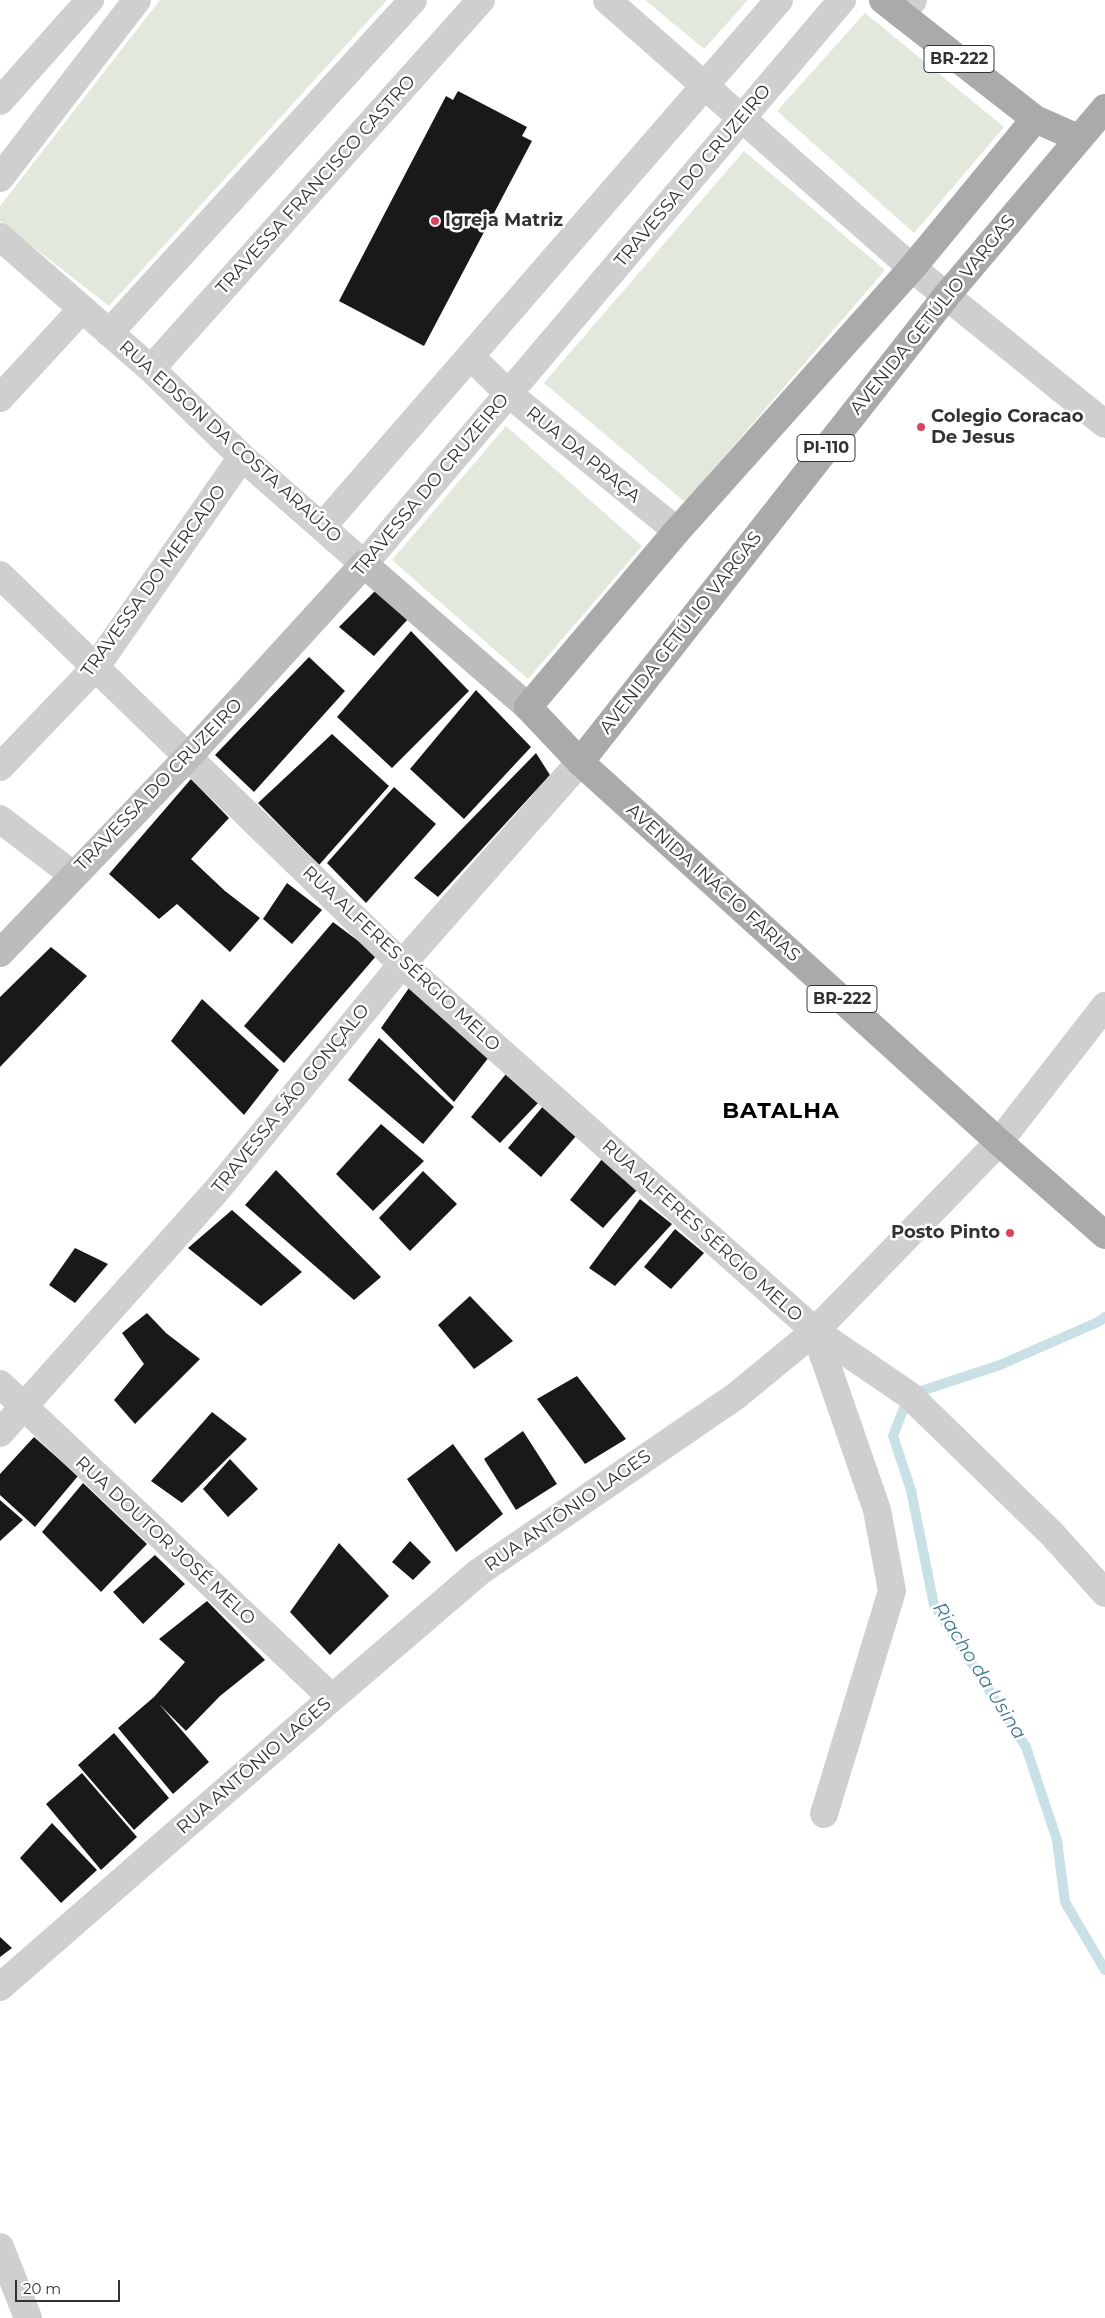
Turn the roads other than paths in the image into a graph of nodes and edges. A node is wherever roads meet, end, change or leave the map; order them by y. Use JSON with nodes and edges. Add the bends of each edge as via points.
{"nodes":[{"id":1,"x":90,"y":0,"type":"edge"},
{"id":2,"x":137,"y":0,"type":"edge"},
{"id":3,"x":413,"y":0,"type":"edge"},
{"id":4,"x":481,"y":0,"type":"edge"},
{"id":5,"x":607,"y":0,"type":"edge"},
{"id":6,"x":779,"y":0,"type":"edge"},
{"id":7,"x":842,"y":0,"type":"edge"},
{"id":8,"x":899,"y":5,"type":"edge"},
{"id":9,"x":704,"y":86,"type":"junction"},
{"id":10,"x":0,"y":102,"type":"edge"},
{"id":11,"x":1105,"y":108,"type":"edge"},
{"id":12,"x":742,"y":119,"type":"junction"},
{"id":13,"x":1035,"y":119,"type":"junction"},
{"id":14,"x":1078,"y":138,"type":"junction"},
{"id":15,"x":0,"y":178,"type":"edge"},
{"id":16,"x":0,"y":237,"type":"edge"},
{"id":17,"x":912,"y":268,"type":"junction"},
{"id":18,"x":946,"y":295,"type":"junction"},
{"id":19,"x":82,"y":309,"type":"junction"},
{"id":20,"x":109,"y":333,"type":"junction"},
{"id":21,"x":470,"y":356,"type":"junction"},
{"id":22,"x":151,"y":369,"type":"junction"},
{"id":23,"x":509,"y":394,"type":"junction"},
{"id":24,"x":0,"y":398,"type":"edge"},
{"id":25,"x":1105,"y":424,"type":"edge"},
{"id":26,"x":242,"y":457,"type":"junction"},
{"id":27,"x":322,"y":526,"type":"junction"},
{"id":28,"x":677,"y":531,"type":"junction"},
{"id":29,"x":364,"y":564,"type":"junction"},
{"id":30,"x":0,"y":575,"type":"edge"},
{"id":31,"x":95,"y":668,"type":"junction"},
{"id":32,"x":528,"y":707,"type":"junction"},
{"id":33,"x":187,"y":758,"type":"junction"},
{"id":34,"x":580,"y":762,"type":"junction"},
{"id":35,"x":0,"y":767,"type":"edge"},
{"id":36,"x":0,"y":819,"type":"edge"},
{"id":37,"x":73,"y":875,"type":"junction"},
{"id":38,"x":0,"y":953,"type":"edge"},
{"id":39,"x":402,"y":964,"type":"junction"},
{"id":40,"x":1105,"y":1006,"type":"edge"},
{"id":41,"x":1000,"y":1142,"type":"junction"},
{"id":42,"x":1105,"y":1235,"type":"edge"},
{"id":43,"x":814,"y":1331,"type":"junction"},
{"id":44,"x":0,"y":1384,"type":"edge"},
{"id":45,"x":23,"y":1406,"type":"junction"},
{"id":46,"x":0,"y":1433,"type":"edge"},
{"id":47,"x":1105,"y":1593,"type":"edge"},
{"id":48,"x":332,"y":1698,"type":"junction"},
{"id":49,"x":824,"y":1814,"type":"dead end"},
{"id":50,"x":0,"y":1988,"type":"edge"},
{"id":51,"x":0,"y":2247,"type":"edge"},
{"id":52,"x":28,"y":2318,"type":"edge"}],
"edges":[{"from":1,"to":10,"type":"street"},
{"from":2,"to":15,"type":"street"},
{"from":3,"to":20,"type":"street"},
{"from":4,"to":22,"type":"street","name":"TRAVESSA FRANCISCO CASTRO"},
{"from":5,"to":9,"type":"street"},
{"from":6,"to":9,"type":"street"},
{"from":7,"to":12,"type":"street","name":"TRAVESSA DO CRUZEIRO"},
{"from":8,"to":13,"type":"main road","number":"BR-222"},
{"from":9,"to":12,"type":"street"},
{"from":9,"to":21,"type":"street"},
{"from":11,"to":14,"type":"main road","name":"AVENIDA GETÚLIO VARGAS","number":"PI-110"},
{"from":12,"to":17,"type":"street"},
{"from":12,"to":23,"type":"street","name":"TRAVESSA DO CRUZEIRO"},
{"from":13,"to":14,"type":"main road","number":"BR-222"},
{"from":13,"to":17,"type":"main road","number":"PI-110"},
{"from":14,"to":18,"type":"main road","name":"AVENIDA GETÚLIO VARGAS","number":"PI-110"},
{"from":16,"to":19,"type":"street","name":"RUA EDSON DA COSTA ARAÚJO"},
{"from":17,"to":18,"type":"street"},
{"from":17,"to":28,"type":"main road","number":"PI-110"},
{"from":18,"to":25,"type":"street"},
{"from":18,"to":34,"type":"main road","name":"AVENIDA GETÚLIO VARGAS","number":"PI-110"},
{"from":19,"to":20,"type":"street","name":"RUA EDSON DA COSTA ARAÚJO"},
{"from":19,"to":24,"type":"street"},
{"from":20,"to":22,"type":"street","name":"RUA EDSON DA COSTA ARAÚJO"},
{"from":21,"to":23,"type":"street","name":"RUA DA PRAÇA"},
{"from":21,"to":27,"type":"street"},
{"from":22,"to":26,"type":"street","name":"RUA EDSON DA COSTA ARAÚJO"},
{"from":23,"to":28,"type":"street","name":"RUA DA PRAÇA"},
{"from":23,"to":29,"type":"street","name":"TRAVESSA DO CRUZEIRO"},
{"from":26,"to":27,"type":"street","name":"RUA EDSON DA COSTA ARAÚJO"},
{"from":26,"to":31,"type":"street","name":"TRAVESSA DO MERCADO"},
{"from":27,"to":29,"type":"street","name":"RUA EDSON DA COSTA ARAÚJO"},
{"from":28,"to":32,"type":"main road","number":"PI-110"},
{"from":29,"to":32,"type":"street","name":"RUA EDSON DA COSTA ARAÚJO"},
{"from":29,"to":33,"type":"street","name":"TRAVESSA DO CRUZEIRO"},
{"from":30,"to":31,"type":"street","name":"RUA ALFERES SÉRGIO MELO"},
{"from":31,"to":33,"type":"street","name":"RUA ALFERES SÉRGIO MELO"},
{"from":31,"to":35,"type":"street","name":"TRAVESSA DO MERCADO"},
{"from":32,"to":34,"type":"main road","name":"AVENIDA INÁCIO FARIAS","number":"BR-222"},
{"from":33,"to":37,"type":"street","name":"TRAVESSA DO CRUZEIRO"},
{"from":33,"to":39,"type":"street","name":"RUA ALFERES SÉRGIO MELO"},
{"from":34,"to":39,"type":"street","name":"TRAVESSA SÃO GONÇALO"},
{"from":34,"to":41,"type":"main road","name":"AVENIDA INÁCIO FARIAS","number":"BR-222"},
{"from":36,"to":37,"type":"street"},
{"from":37,"to":38,"type":"street","name":"TRAVESSA DO CRUZEIRO"},
{"from":39,"to":43,"type":"street","name":"RUA ALFERES SÉRGIO MELO"},
{"from":39,"to":45,"type":"street","name":"TRAVESSA SÃO GONÇALO","via":[[217,1190]]},
{"from":40,"to":41,"type":"street","name":"RUA ANTÔNIO LAGES"},
{"from":41,"to":42,"type":"main road","name":"AVENIDA INÁCIO FARIAS","number":"BR-222"},
{"from":41,"to":43,"type":"street","name":"RUA ANTÔNIO LAGES"},
{"from":43,"to":47,"type":"street","name":"RUA ALFERES SÉRGIO MELO","via":[[909,1395],[1052,1534]]},
{"from":43,"to":48,"type":"street","name":"RUA ANTÔNIO LAGES","via":[[736,1396],[479,1572]]},
{"from":43,"to":49,"type":"street","name":"RUA ALFERES SÉRGIO MELO","via":[[876,1510],[892,1591]]},
{"from":44,"to":45,"type":"street","name":"RUA DOUTOR JOSÉ MELO"},
{"from":45,"to":46,"type":"street","name":"TRAVESSA SÃO GONÇALO"},
{"from":45,"to":48,"type":"street","name":"RUA DOUTOR JOSÉ MELO"},
{"from":48,"to":50,"type":"street","name":"RUA ANTÔNIO LAGES"},
{"from":51,"to":52,"type":"street"}]}
